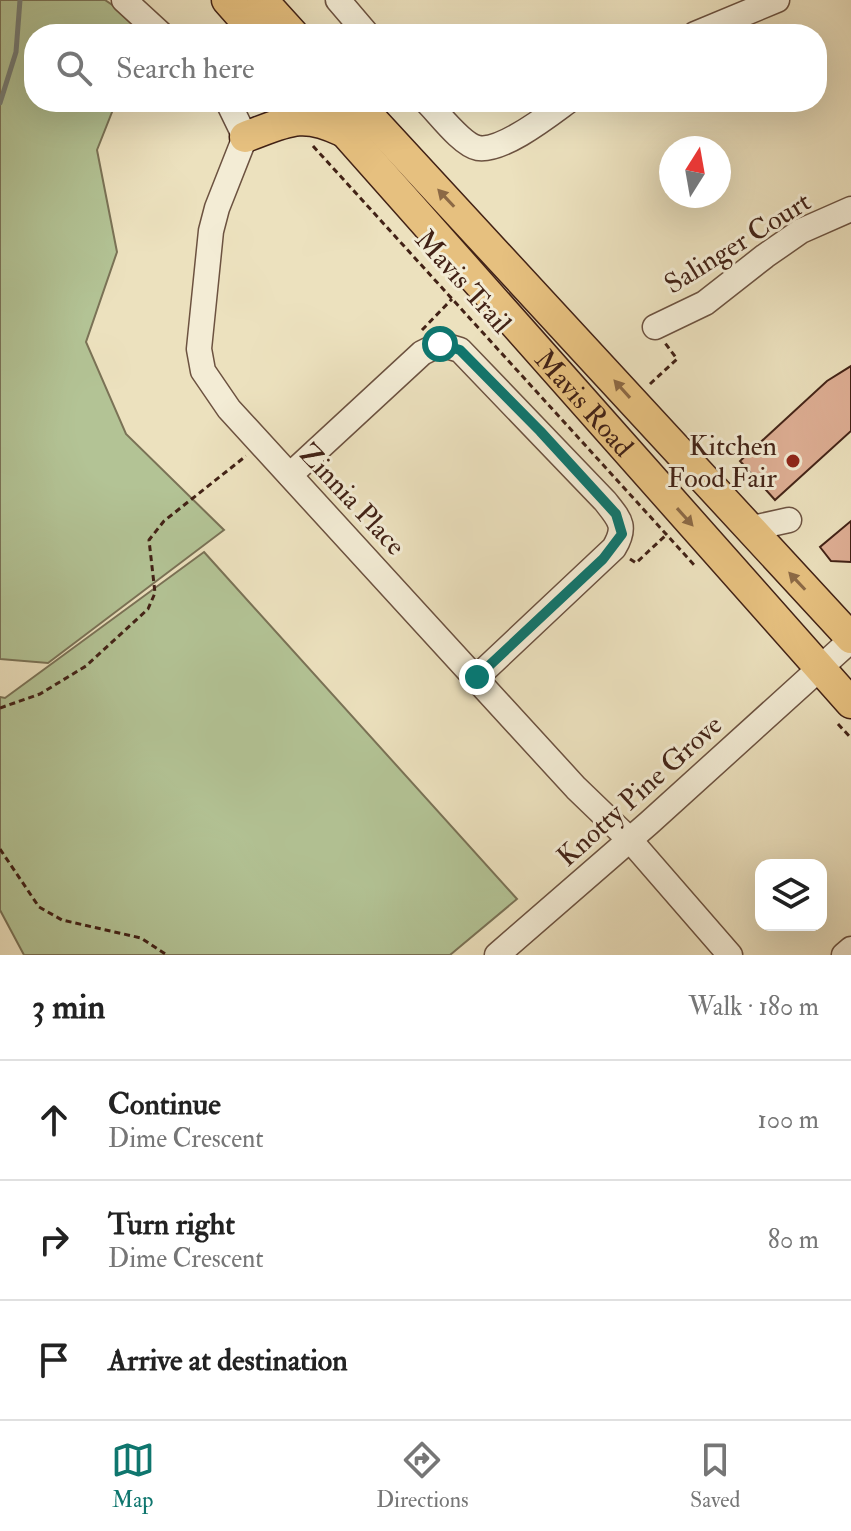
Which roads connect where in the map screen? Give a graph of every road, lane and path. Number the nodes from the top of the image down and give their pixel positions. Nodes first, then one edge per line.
1 (124, 0) edge
2 (227, 0) edge
3 (262, 0) edge
4 (338, 0) edge
5 (777, 0) edge
6 (150, 24) edge
7 (248, 24) edge
8 (284, 24) edge
9 (358, 24) edge
10 (719, 24) edge
11 (233, 112) edge
12 (327, 112) edge
13 (365, 112) edge
14 (436, 112) edge
15 (553, 112) edge
16 (291, 121) junction
17 (345, 132) junction
18 (245, 137) junction
19 (851, 209) edge
20 (453, 298) junction
21 (655, 327) joint
22 (432, 347) junction
23 (632, 400) junction
24 (262, 444) junction
25 (290, 475) junction
26 (789, 520) dead end
27 (748, 529) junction
28 (666, 535) junction
29 (614, 548) junction
30 (697, 568) dead end
31 (851, 639) edge
32 (819, 668) junction
33 (477, 677) junction
34 (851, 703) edge
35 (0, 708) edge
36 (630, 840) junction
37 (0, 849) edge
38 (851, 949) edge
39 (167, 955) edge
40 (497, 955) edge
41 (730, 955) edge
42 (844, 955) edge

1 - 6 street
2 - 7 main road
3 - 8 main road
4 - 9 street
5 - 10 street
11 - 18 street
12 - 17 main road, Mavis Road
23 -> 13 main road, Mavis Road
14 - 15 street
16 - 17 main road
16 - 18 main road
16 - 20 path, Mavis Trail
17 -> 32 main road, Mavis Road
18 - 24 street, Zinnia Place
19 - 21 street, Salinger Court
20 - 22 path
20 - 28 path, Mavis Trail
21 - 23 path
22 - 25 street
22 - 29 street
23 - 27 main road, Mavis Road
24 - 25 street, Zinnia Place
24 - 35 path
25 - 33 street, Zinnia Place
26 - 27 street
31 -> 27 main road, Mavis Road
28 - 29 path
28 - 30 path, Mavis Trail
29 - 33 street
31 - 32 street, Knotty Pine Grove
32 - 34 main road, Mavis Road
32 - 36 street, Knotty Pine Grove
33 - 36 street, Zinnia Place
36 - 40 street, Knotty Pine Grove
36 - 41 street, Zinnia Place
37 - 39 path
38 - 42 street

